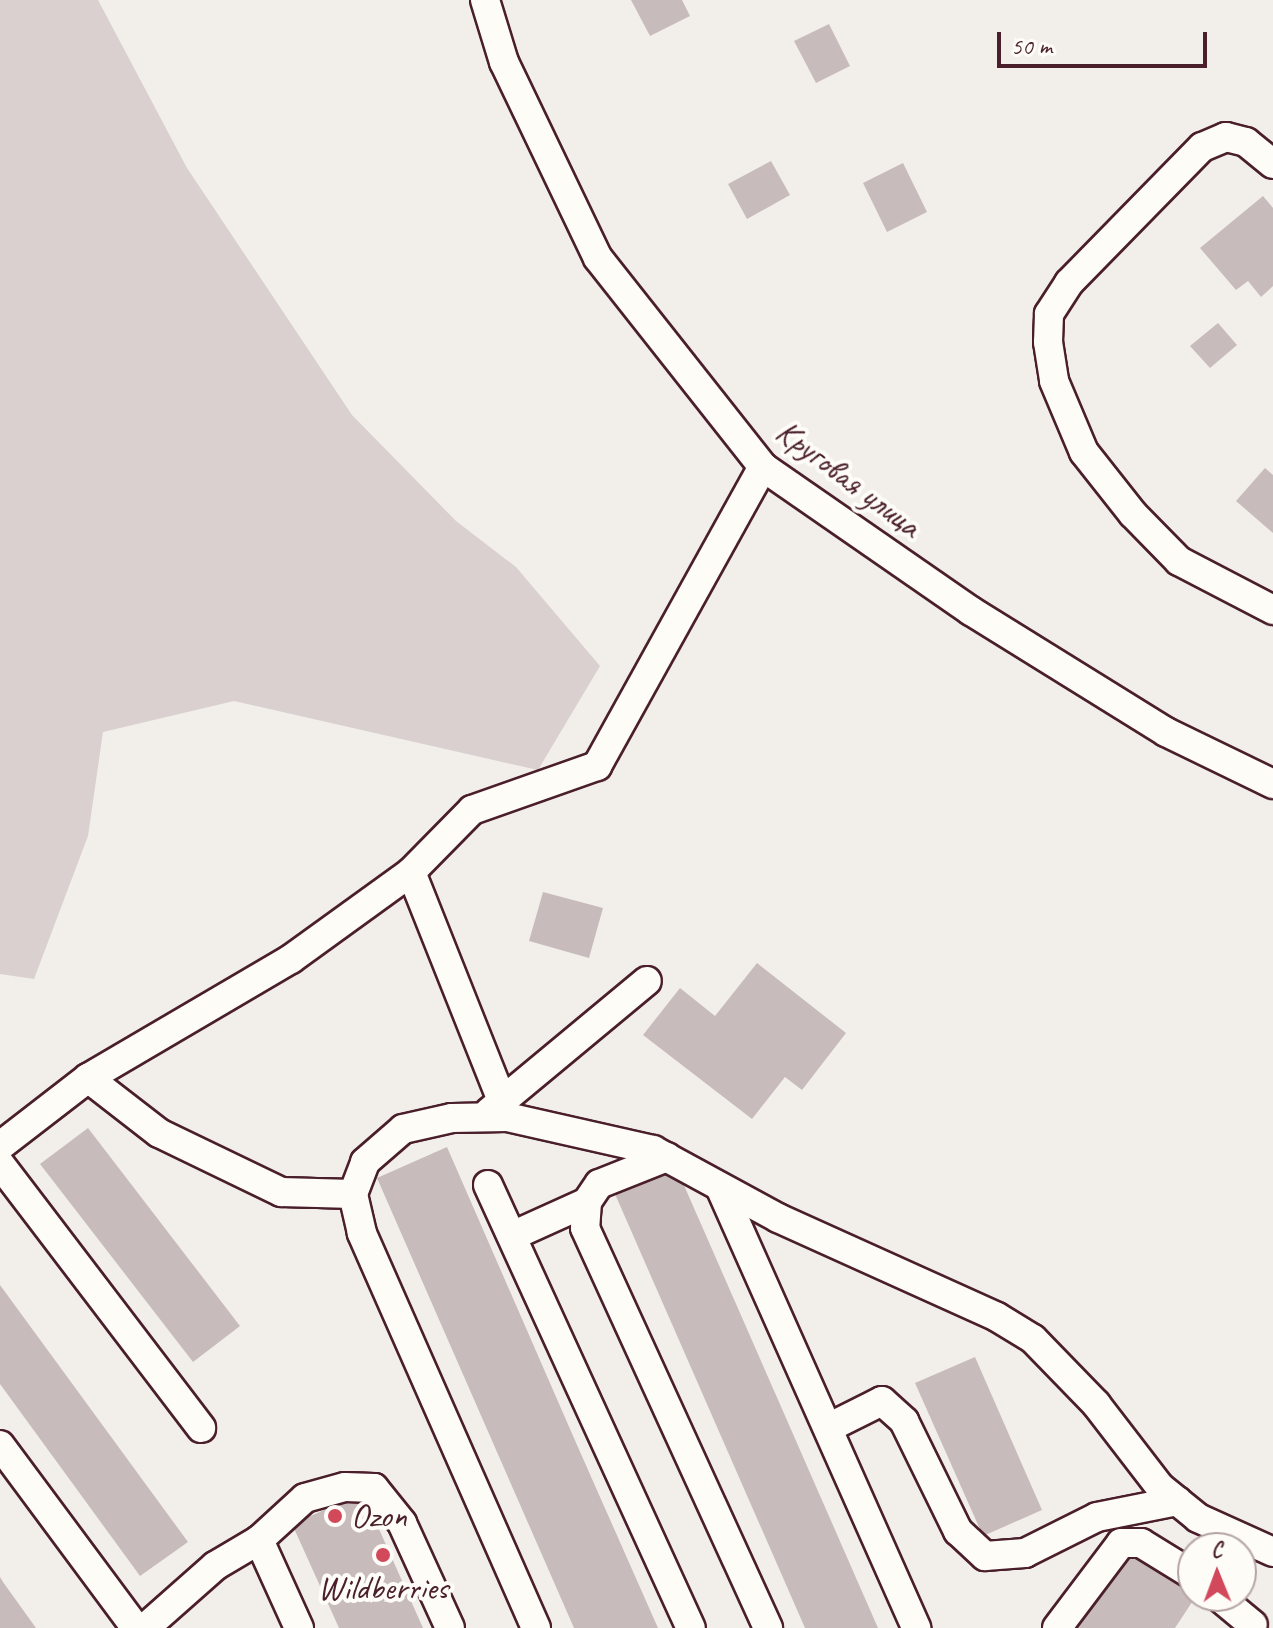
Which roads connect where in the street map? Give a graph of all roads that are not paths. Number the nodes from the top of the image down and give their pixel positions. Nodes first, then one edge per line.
1 (485, 0) edge
2 (1273, 164) edge
3 (763, 467) junction
4 (1273, 610) edge
5 (1273, 784) edge
6 (411, 872) junction
7 (647, 981) dead end
8 (88, 1078) junction
9 (492, 1109) junction
10 (0, 1146) edge
11 (667, 1157) junction
12 (0, 1164) edge
13 (488, 1185) dead end
14 (720, 1187) junction
15 (353, 1194) junction
16 (587, 1202) junction
17 (512, 1236) junction
18 (201, 1428) dead end
19 (828, 1428) junction
20 (0, 1445) edge
21 (1177, 1501) junction
22 (259, 1540) junction
23 (1273, 1552) edge
24 (1177, 1565) edge
25 (136, 1628) edge
26 (145, 1628) edge
27 (299, 1628) edge
28 (450, 1628) edge
29 (536, 1628) edge
30 (691, 1628) edge
31 (768, 1628) edge
32 (916, 1628) edge
33 (1057, 1628) edge

1 - 3 street, Круговая улица
2 - 4 street
3 - 5 street, Круговая улица
3 - 6 street
6 - 8 street
6 - 9 street
7 - 9 street
8 - 10 street
8 - 15 street
9 - 11 street
9 - 15 street
11 - 14 street
11 - 16 street
12 - 18 street
13 - 17 street
14 - 19 street
14 - 21 street
15 - 29 street
16 - 17 street
16 - 31 street
17 - 30 street
19 - 21 street
19 - 32 street
20 - 25 street
21 - 23 street
22 - 26 street
22 - 27 street
22 - 28 street
24 - 33 street

